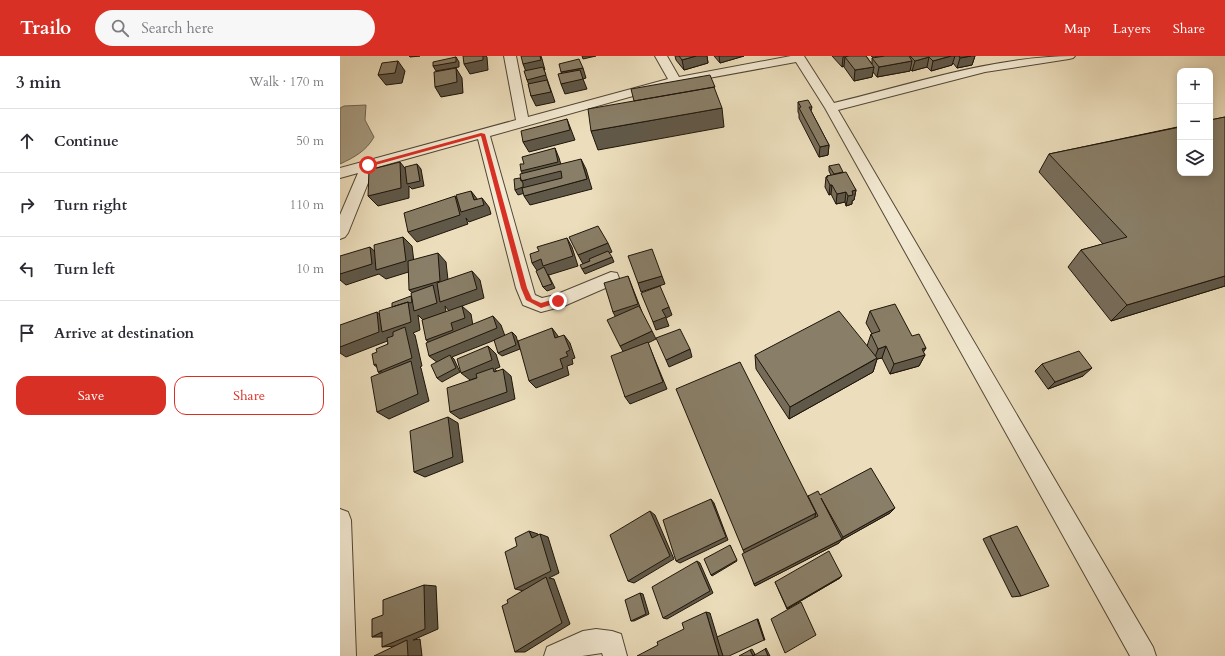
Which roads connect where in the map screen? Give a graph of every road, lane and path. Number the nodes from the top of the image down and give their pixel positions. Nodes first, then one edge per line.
1 (510, 56) edge
2 (661, 56) edge
3 (1069, 56) edge
4 (798, 57) edge
5 (675, 81) junction
6 (831, 108) junction
7 (523, 123) junction
8 (483, 134) junction
9 (368, 165) junction
10 (340, 173) edge
11 (340, 233) edge
12 (611, 278) dead end
13 (340, 520) edge
14 (344, 656) edge
15 (556, 656) edge
16 (615, 656) edge
17 (1144, 656) edge

1 - 7 street
2 - 5 street
3 - 6 street
4 - 5 street
4 - 6 street
5 - 7 street
6 - 17 street
7 - 8 street
8 - 9 street
8 - 12 street
9 - 10 street
9 - 11 street
13 - 14 street
15 - 16 street

